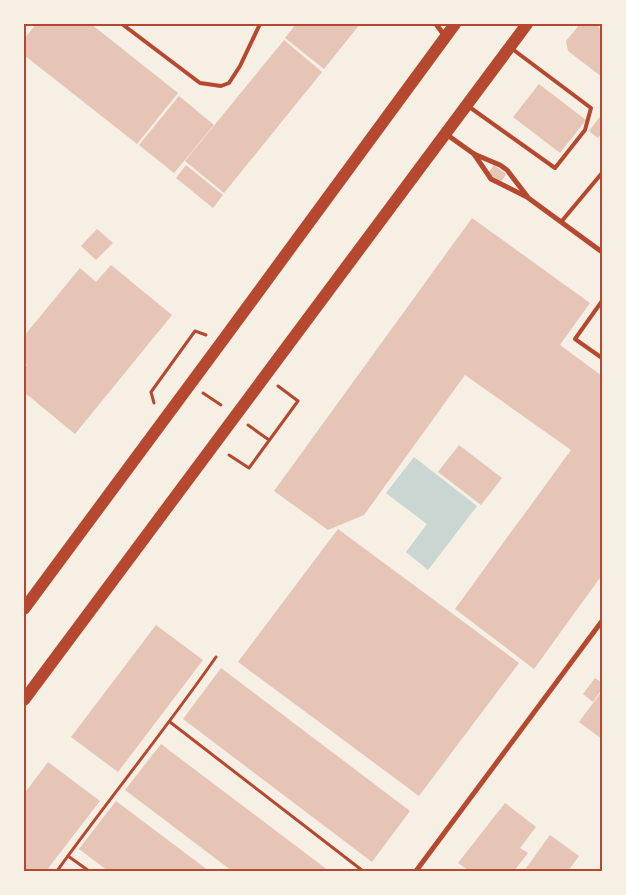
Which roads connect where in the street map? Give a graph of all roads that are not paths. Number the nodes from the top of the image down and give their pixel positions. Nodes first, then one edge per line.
1 (122, 24) edge
2 (260, 24) edge
3 (436, 24) edge
4 (455, 24) edge
5 (527, 24) edge
6 (445, 37) junction
7 (510, 47) junction
8 (466, 105) junction
9 (446, 134) junction
10 (474, 154) junction
11 (602, 173) edge
12 (528, 197) junction
13 (561, 222) junction
14 (602, 252) edge
15 (602, 302) edge
16 (602, 358) edge
17 (24, 609) edge
18 (602, 621) edge
19 (24, 700) edge
20 (416, 871) edge

1 - 2 lane
3 - 6 street
4 - 6 main road
5 - 7 main road
6 - 17 main road
7 - 8 main road
7 - 8 lane
8 - 9 main road
9 - 10 street
9 - 19 main road
10 - 12 street
10 - 12 street
11 - 13 lane
12 - 13 street
13 - 14 street
15 - 16 lane
18 - 20 street

